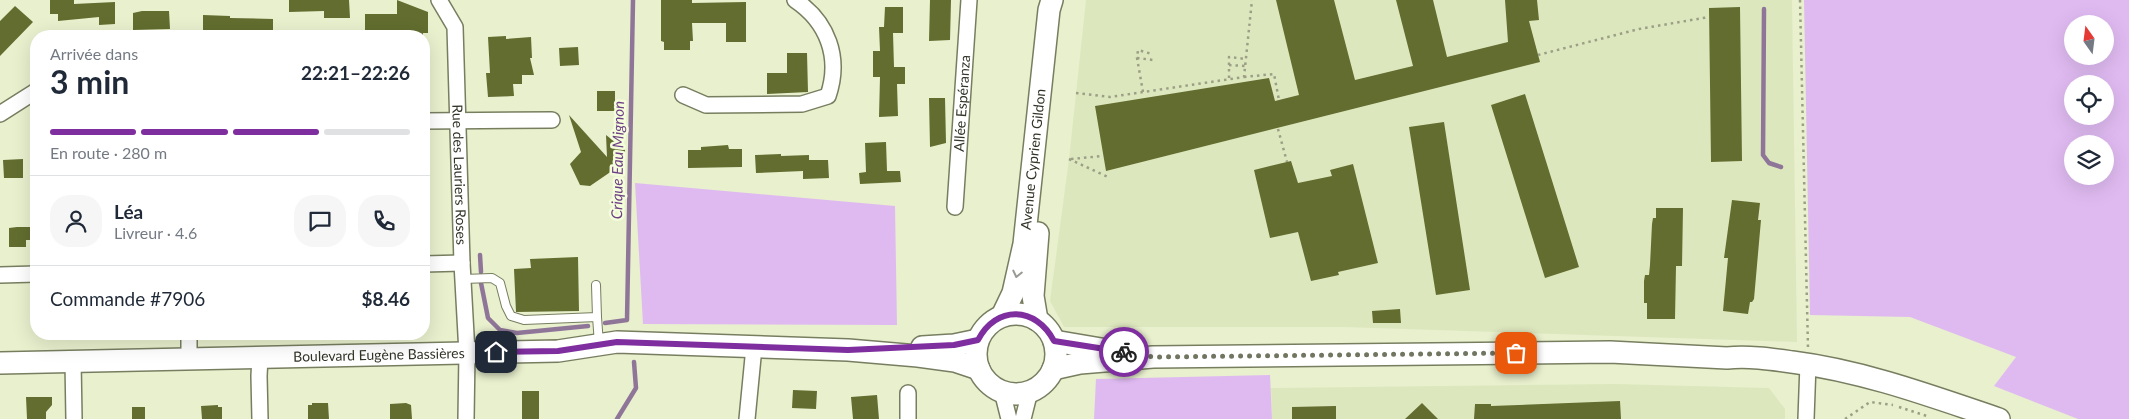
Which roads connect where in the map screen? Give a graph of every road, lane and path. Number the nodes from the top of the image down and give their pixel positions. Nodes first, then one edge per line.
1 (441, 0) edge
2 (795, 0) edge
3 (969, 0) edge
4 (1052, 0) edge
5 (1060, 0) edge
6 (1252, 0) edge
7 (1800, 0) edge
8 (1709, 17) dead end
9 (1152, 54) dead end
10 (1538, 54) dead end
11 (1137, 58) junction
12 (1246, 59) junction
13 (1153, 60) dead end
14 (1229, 65) junction
15 (1245, 66) junction
16 (1244, 77) junction
17 (1229, 78) junction
18 (1143, 92) junction
19 (1076, 93) dead end
20 (30, 95) edge
21 (683, 95) dead end
22 (1280, 100) dead end
23 (0, 114) edge
24 (552, 120) dead end
25 (457, 121) junction
26 (430, 122) edge
27 (1278, 128) dead end
28 (1102, 156) dead end
29 (1287, 162) dead end
30 (1110, 178) dead end
31 (956, 207) dead end
32 (462, 263) junction
33 (430, 264) edge
34 (30, 274) edge
35 (0, 275) edge
36 (463, 280) junction
37 (596, 285) dead end
38 (1002, 316) junction
39 (597, 317) junction
40 (1037, 320) junction
41 (189, 340) edge
42 (978, 340) junction
43 (1054, 341) junction
44 (599, 345) junction
45 (754, 347) junction
46 (848, 350) junction
47 (467, 352) junction
48 (260, 357) junction
49 (1154, 357) junction
50 (189, 359) junction
51 (73, 361) junction
52 (0, 363) edge
53 (1808, 368) junction
54 (979, 369) junction
55 (1052, 369) junction
56 (1002, 391) junction
57 (1030, 391) junction
58 (908, 393) dead end
59 (1926, 416) dead end
60 (74, 419) edge
61 (260, 419) edge
62 (466, 419) edge
63 (747, 419) edge
64 (908, 419) edge
65 (1009, 419) edge
66 (1023, 419) edge
67 (1806, 419) edge
68 (1845, 419) edge
69 (1999, 419) edge

1 - 25 street, Rue des Lauriers Roses
2 - 21 street
3 - 31 street, Allée Espéranza
4 -> 38 street, Avenue Cyprien Gildon
5 - 40 street, Avenue Cyprien Gildon
6 - 12 path
7 - 53 path
8 - 10 path
9 - 11 path
11 - 13 path
11 - 18 path
12 - 14 path
12 - 15 path
14 - 15 path
14 - 17 path
15 - 16 path
16 - 17 path
16 - 22 path
17 - 18 path
18 - 19 path
20 - 23 street
24 - 25 street
25 - 26 street
25 - 32 street, Rue des Lauriers Roses
27 - 29 path
28 - 30 path
32 - 33 street
32 - 36 street, Rue des Lauriers Roses
34 - 35 street
36 - 39 lane
36 - 47 street, Rue des Lauriers Roses
37 - 39 lane
38 - 40 street
38 - 42 street
39 - 44 lane
40 - 43 street
41 - 50 street
42 - 46 street, Boulevard Eugène Bassières
42 - 54 street
43 - 49 street
43 - 55 street
44 - 45 street, Boulevard Eugène Bassières
44 - 47 street, Boulevard Eugène Bassières
45 - 46 street, Boulevard Eugène Bassières
45 - 63 street
46 - 54 street, Boulevard Eugène Bassières
47 - 48 street, Boulevard Eugène Bassières
47 - 62 street, Rue des Lauriers Roses
48 - 50 street, Boulevard Eugène Bassières
48 - 61 street
49 - 53 street
49 - 55 street
50 - 51 street, Boulevard Eugène Bassières
51 - 52 street, Boulevard Eugène Bassières
51 - 60 street
53 - 67 street
53 - 69 street
54 - 56 street
55 - 57 street
56 - 57 street
56 - 65 street
57 - 66 street
58 - 64 street
59 - 68 path

